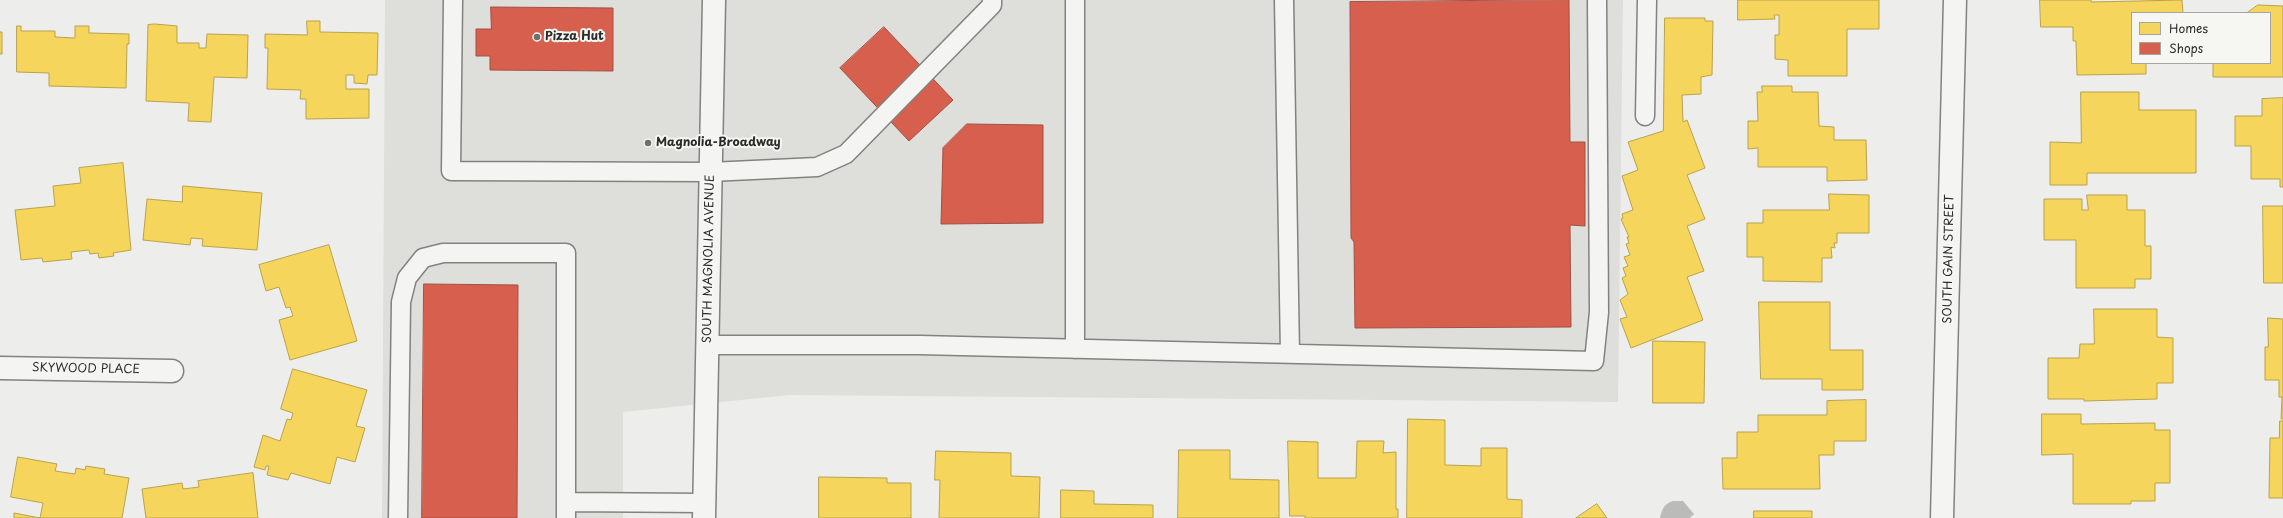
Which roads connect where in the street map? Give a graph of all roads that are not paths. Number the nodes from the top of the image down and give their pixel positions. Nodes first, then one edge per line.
1 (453, 0) edge
2 (714, 0) edge
3 (992, 0) edge
4 (1075, 0) edge
5 (1284, 0) edge
6 (1597, 0) edge
7 (1647, 0) edge
8 (1955, 0) edge
9 (1645, 116) dead end
10 (710, 172) junction
11 (707, 345) junction
12 (1075, 349) junction
13 (1290, 354) junction
14 (0, 368) edge
15 (172, 371) dead end
16 (566, 510) edge
17 (704, 511) edge
18 (398, 518) edge
19 (1942, 518) edge

1 - 10 lane
2 - 10 street, SOUTH MAGNOLIA AVENUE
3 - 10 lane
4 - 12 lane
5 - 13 lane
6 - 13 lane
7 - 9 lane
8 - 19 street, SOUTH GAIN STREET
10 - 11 street, SOUTH MAGNOLIA AVENUE
11 - 12 lane
11 - 17 street, SOUTH MAGNOLIA AVENUE
12 - 13 lane
14 - 15 street, SKYWOOD PLACE
16 - 17 lane
16 - 18 lane

